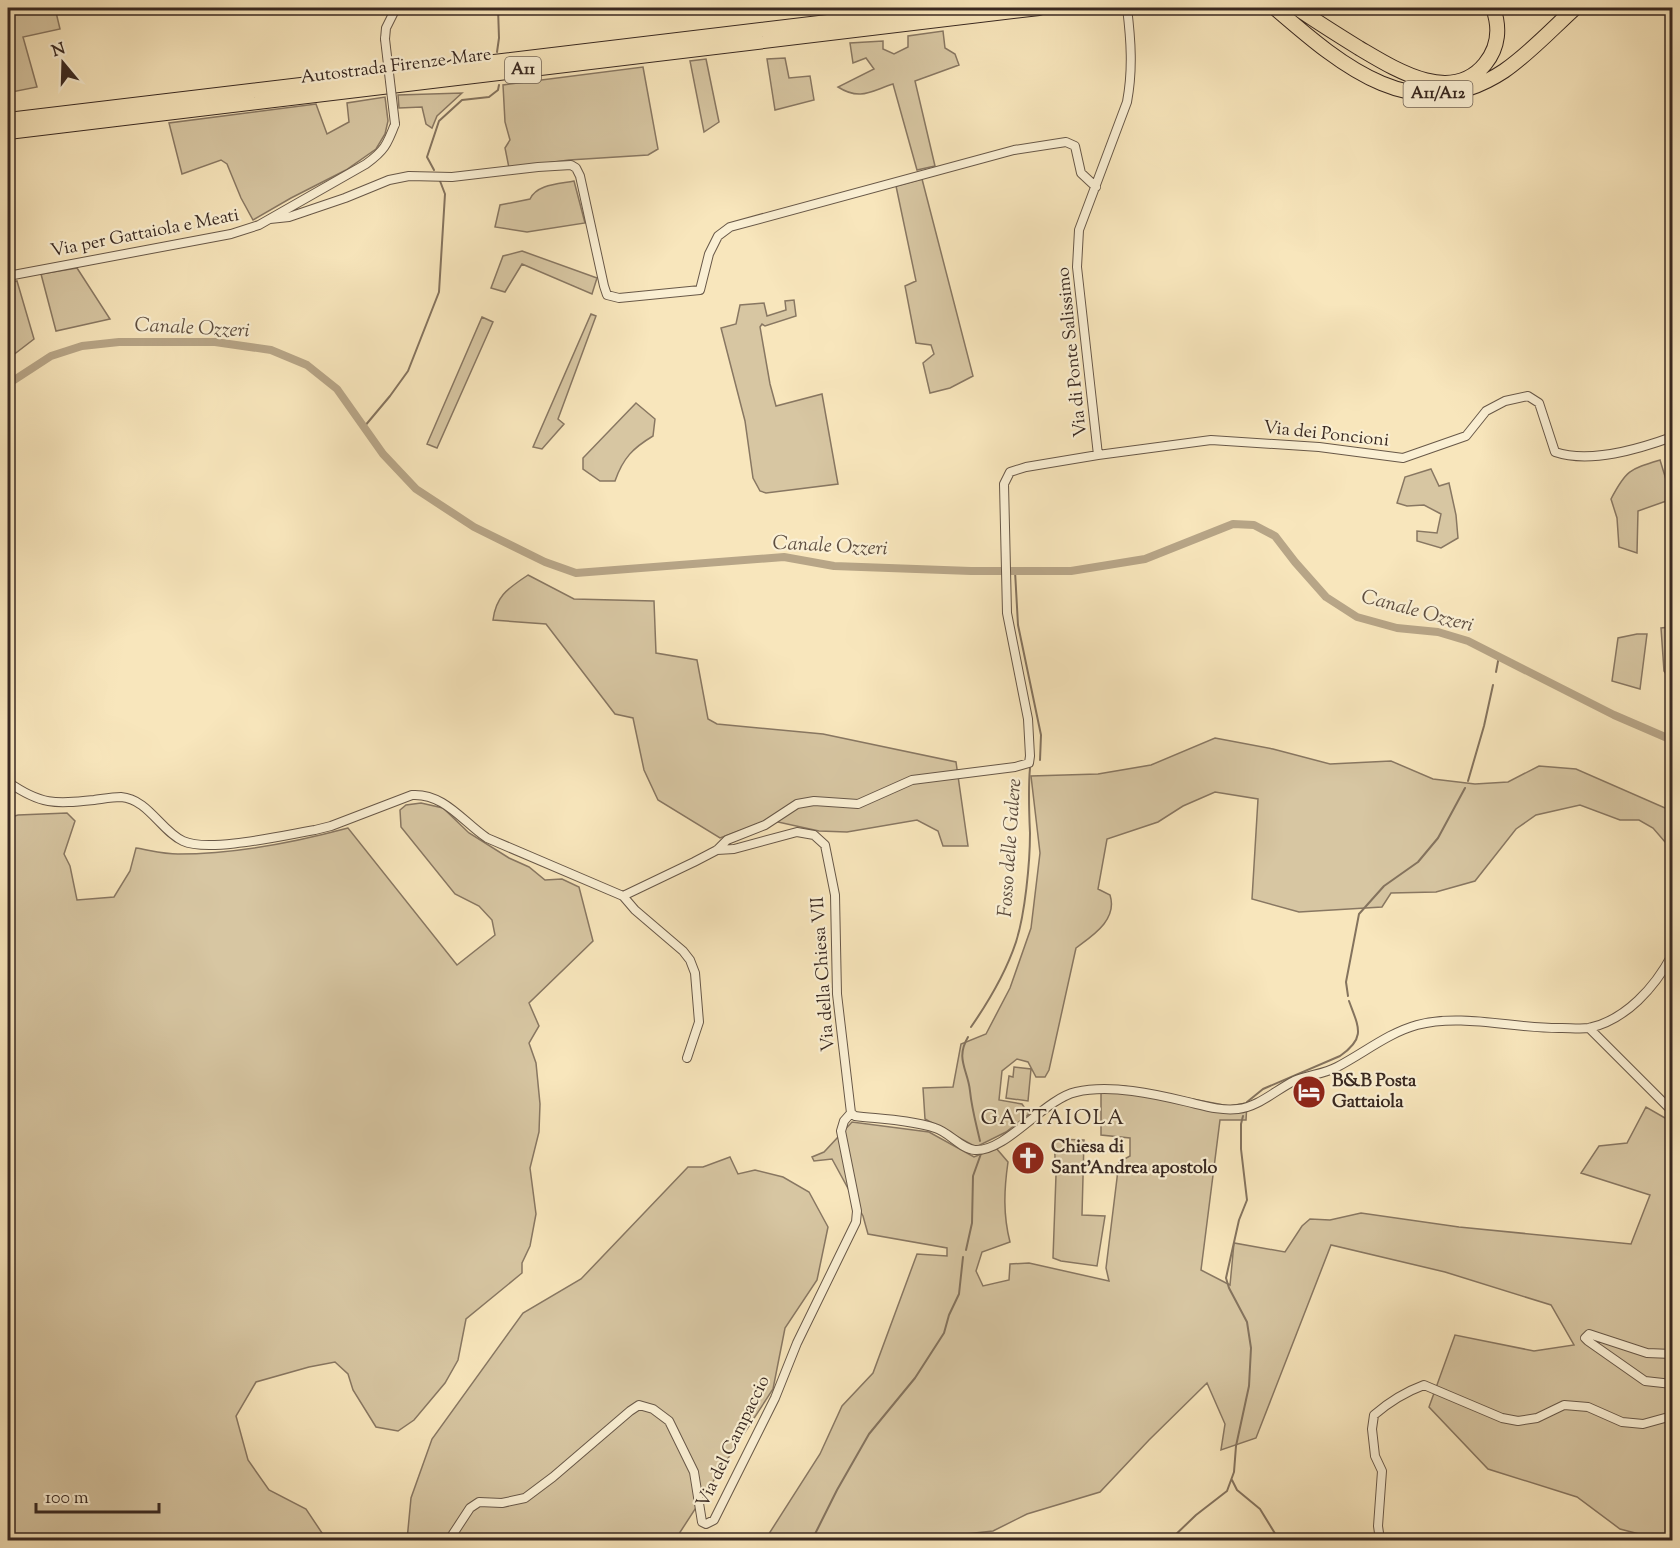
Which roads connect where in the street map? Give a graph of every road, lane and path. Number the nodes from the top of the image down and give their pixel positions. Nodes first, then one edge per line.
1 (396, 8) edge
2 (927, 8) edge
3 (945, 8) edge
4 (1039, 8) edge
5 (1127, 8) edge
6 (1275, 8) edge
7 (1297, 8) edge
8 (1493, 8) edge
9 (1575, 8) edge
10 (901, 13) junction
11 (8, 120) edge
12 (8, 132) edge
13 (1096, 187) junction
14 (270, 219) junction
15 (8, 276) edge
16 (1672, 437) edge
17 (1098, 454) junction
18 (8, 782) edge
19 (717, 849) junction
20 (623, 896) junction
21 (1672, 956) edge
22 (1589, 1028) junction
23 (687, 1058) dead end
24 (1672, 1111) edge
25 (851, 1113) junction
26 (1672, 1354) edge
27 (1672, 1384) edge
28 (1672, 1416) edge
29 (451, 1537) dead end
30 (1380, 1540) edge

1 - 14 street, Via per Gattaiola e Meati, bridge
2 - 10 highway
3 - 10 highway, Autostrada Firenze-Mare / A11
4 - 12 highway, Autostrada Firenze-Mare / A11
5 - 13 street, Via di Ponte Salissimo
6 - 9 highway, A11/A12
7 - 8 highway
10 - 11 highway, Autostrada Firenze-Mare / A11
13 - 14 street
13 - 17 street, Via di Ponte Salissimo
14 - 15 street, Via per Gattaiola e Meati
16 - 17 street, Via dei Poncioni
17 - 19 street, Via di Ponte Salissimo
18 - 20 street
19 - 20 street
19 - 25 street, Via della Chiesa VII
20 - 23 street
21 - 22 street
22 - 24 street
22 - 25 street
25 - 29 street, Via del Campaccio
26 - 27 street
28 - 30 street

